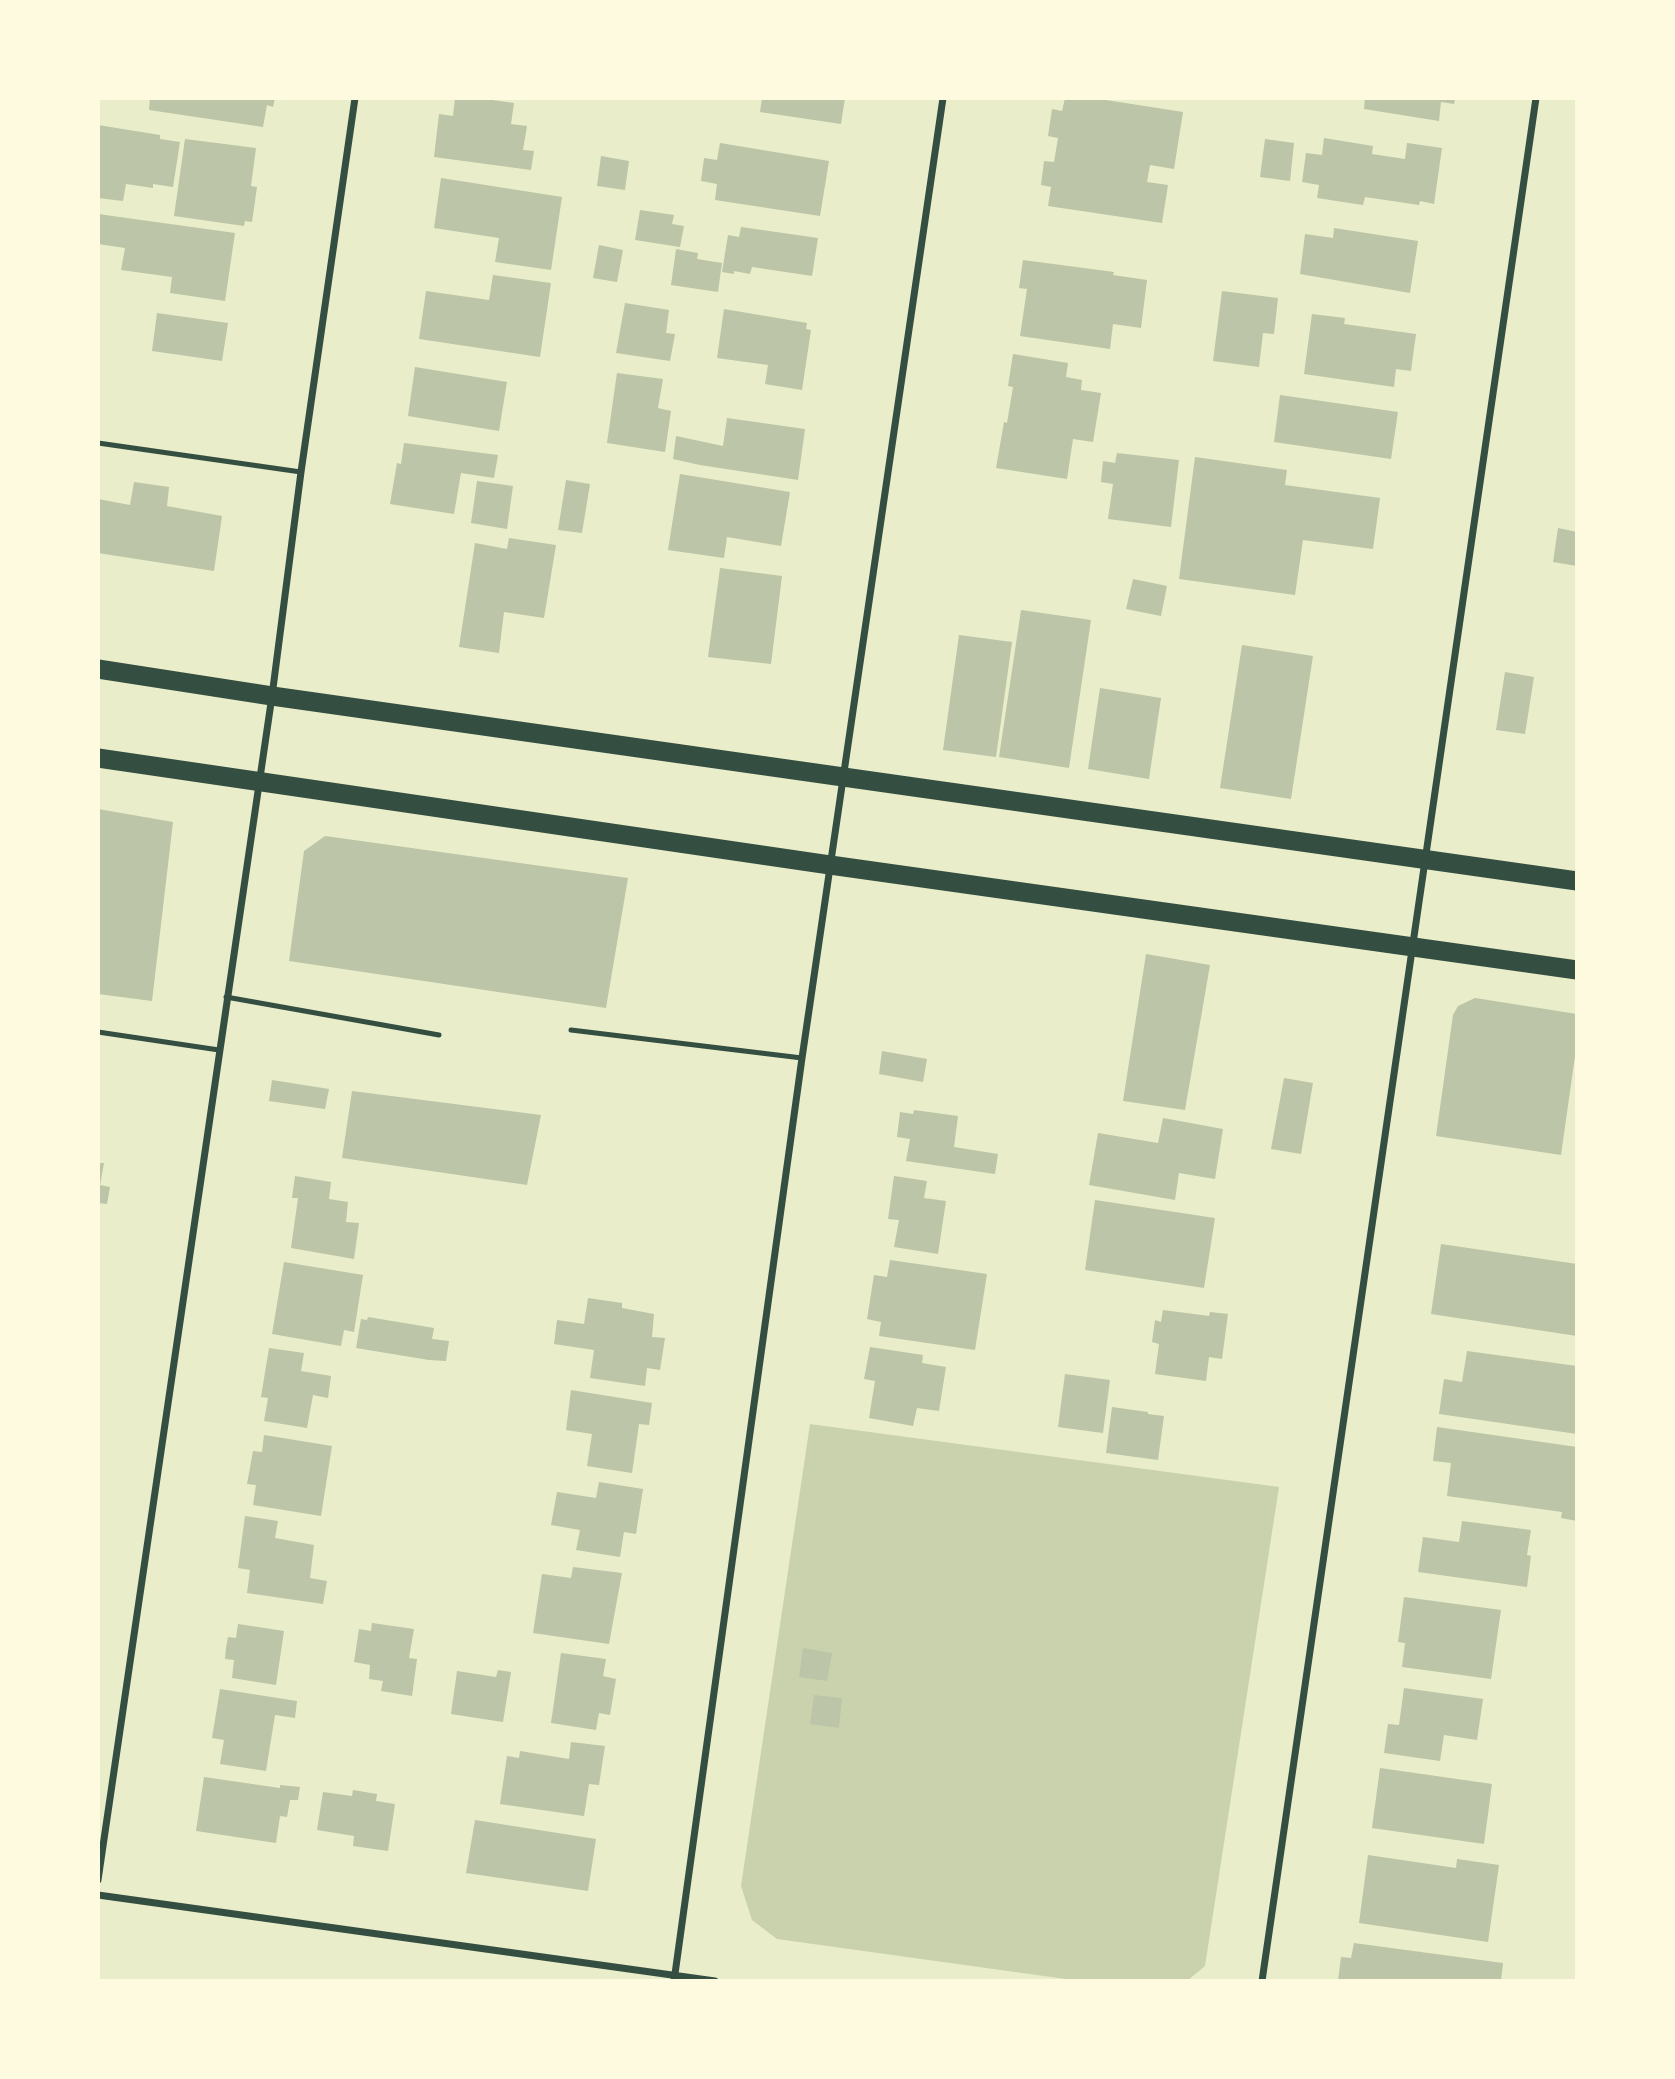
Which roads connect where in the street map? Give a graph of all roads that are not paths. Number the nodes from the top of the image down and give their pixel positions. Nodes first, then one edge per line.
1 (355, 98) edge
2 (943, 98) edge
3 (1536, 98) edge
4 (98, 443) edge
5 (301, 472) junction
6 (98, 669) edge
7 (272, 696) junction
8 (98, 758) edge
9 (844, 776) junction
10 (259, 782) junction
11 (1425, 859) junction
12 (831, 865) junction
13 (1577, 881) edge
14 (1412, 946) junction
15 (1577, 970) edge
16 (226, 997) junction
17 (571, 1030) dead end
18 (98, 1032) edge
19 (439, 1035) dead end
20 (219, 1050) junction
21 (802, 1058) junction
22 (98, 1880) edge
23 (98, 1895) edge
24 (674, 1978) edge
25 (715, 1981) edge
26 (1262, 1981) edge

1 - 5 street
2 - 9 street
3 - 11 street
4 - 5 lane
5 - 7 street
6 - 7 highway
7 - 9 highway
7 - 10 street
8 - 10 highway
9 - 11 highway
9 - 12 street
10 - 12 highway
10 - 16 street
11 - 13 highway
11 - 14 street
12 - 14 highway
12 - 21 street
14 - 15 highway
14 - 26 street
16 - 19 lane
16 - 20 street
17 - 21 lane
18 - 20 lane
20 - 22 street
21 - 24 street
23 - 24 street
24 - 25 street

